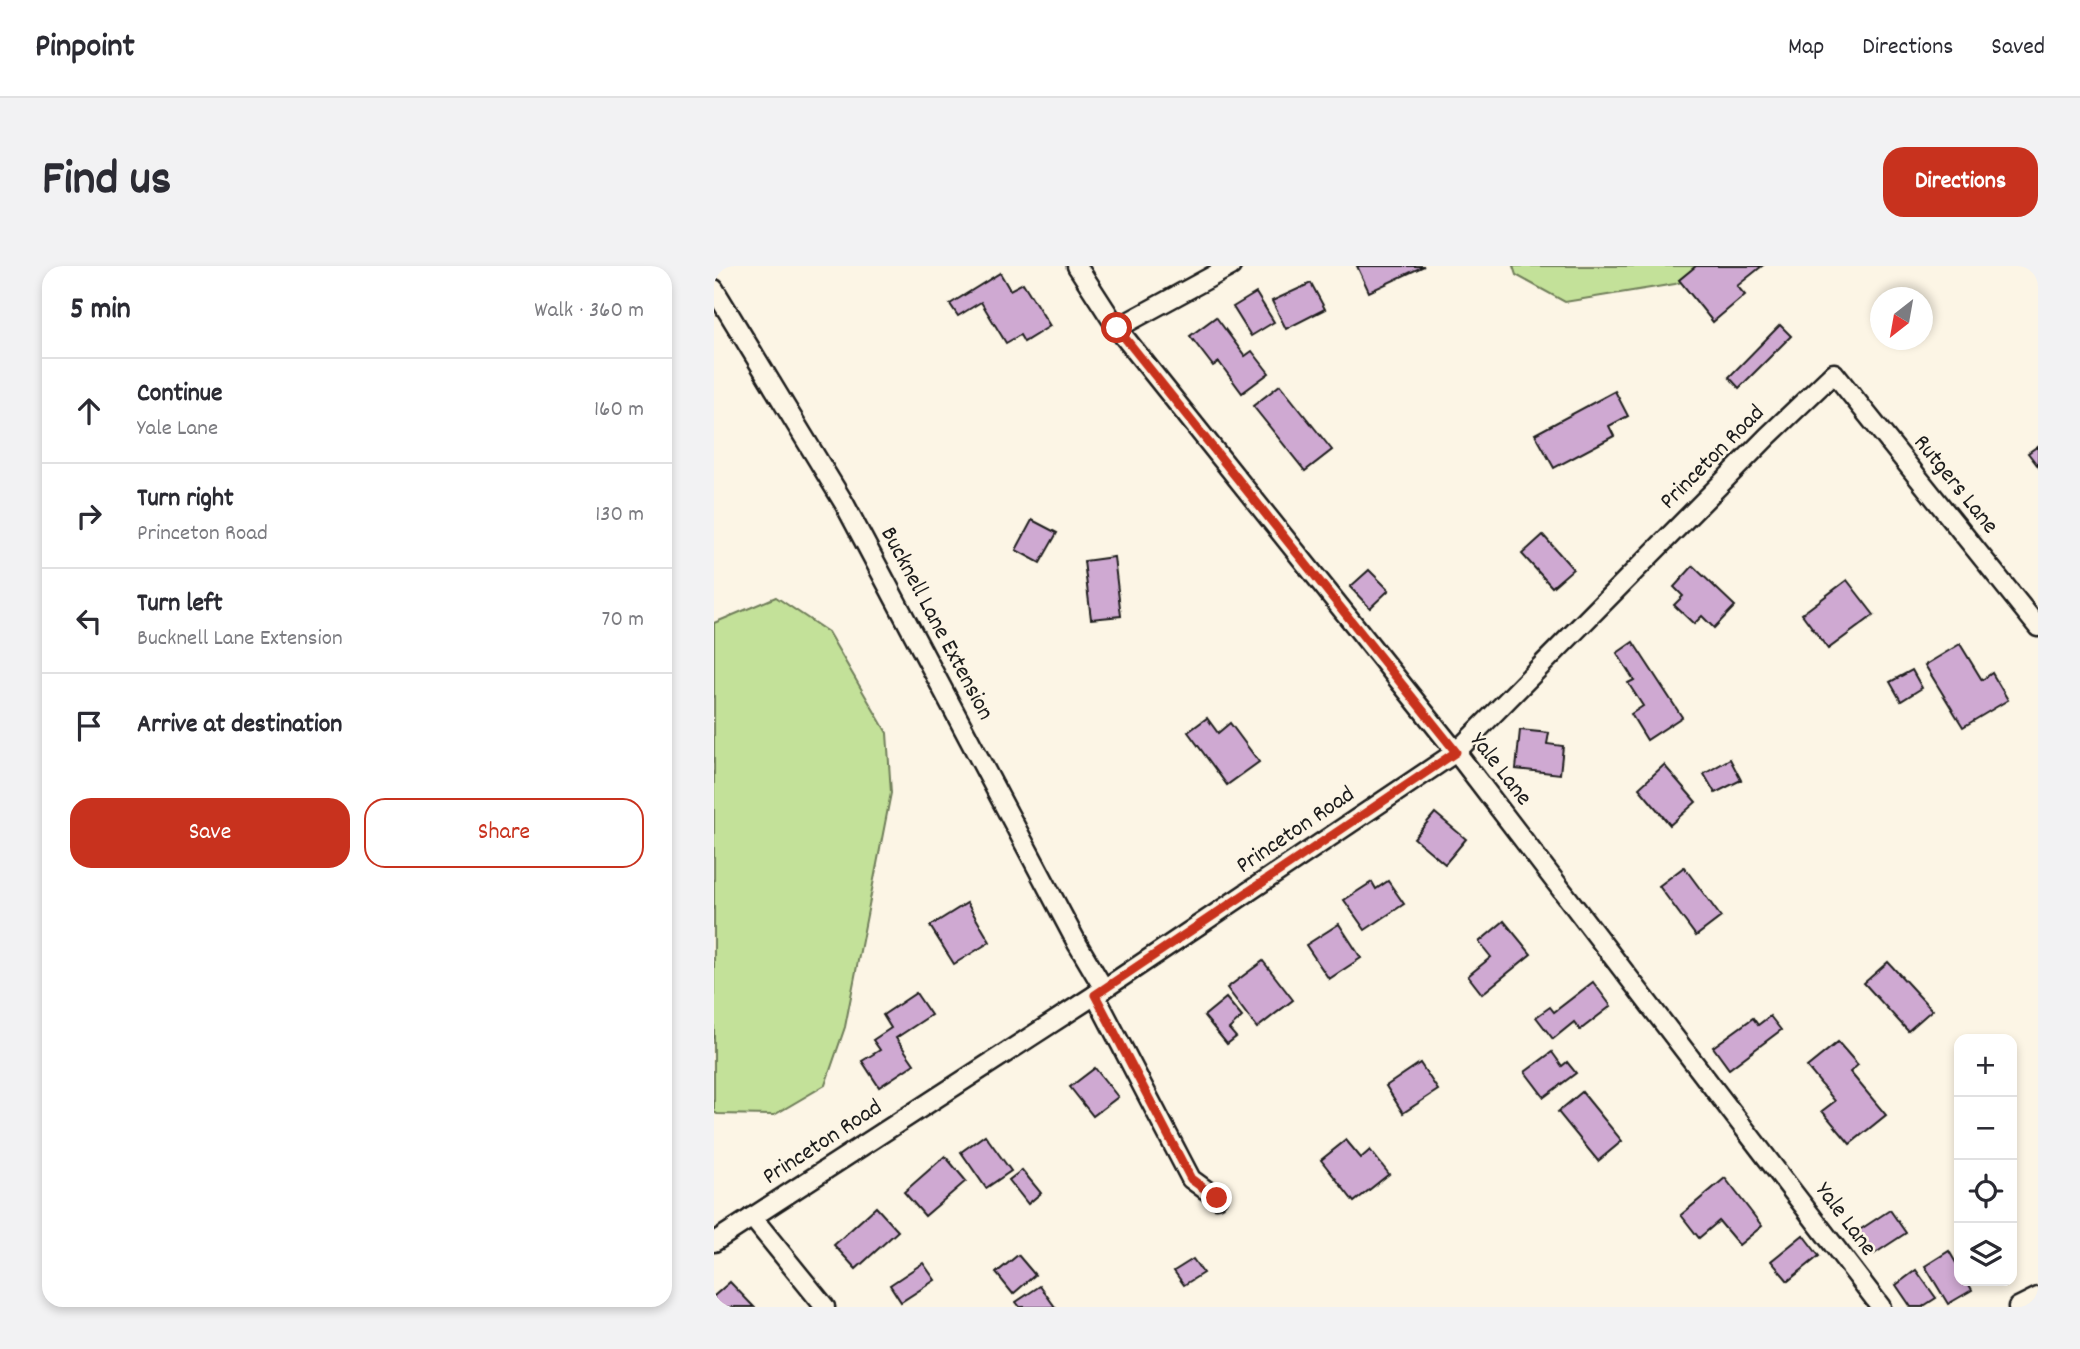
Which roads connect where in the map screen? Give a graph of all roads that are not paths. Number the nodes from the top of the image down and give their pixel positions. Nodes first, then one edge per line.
1 (1077, 266) edge
2 (1231, 266) edge
3 (714, 289) edge
4 (1117, 328) junction
5 (1833, 373) joint
6 (2038, 626) edge
7 (1456, 752) junction
8 (1099, 992) junction
9 (1217, 1198) dead end
10 (752, 1217) junction
11 (714, 1242) edge
12 (2038, 1297) edge
13 (825, 1307) edge
14 (1881, 1307) edge
15 (2018, 1307) edge

1 - 4 street, Yale Lane
2 - 4 street
3 - 8 street, Bucknell Lane Extension
4 - 7 street, Yale Lane
5 - 6 street, Rutgers Lane
5 - 7 street, Princeton Road
7 - 8 street, Princeton Road
7 - 14 street, Yale Lane
8 - 9 street, Bucknell Lane Extension
8 - 10 street, Princeton Road
10 - 11 street, Princeton Road
10 - 13 street
12 - 15 street

